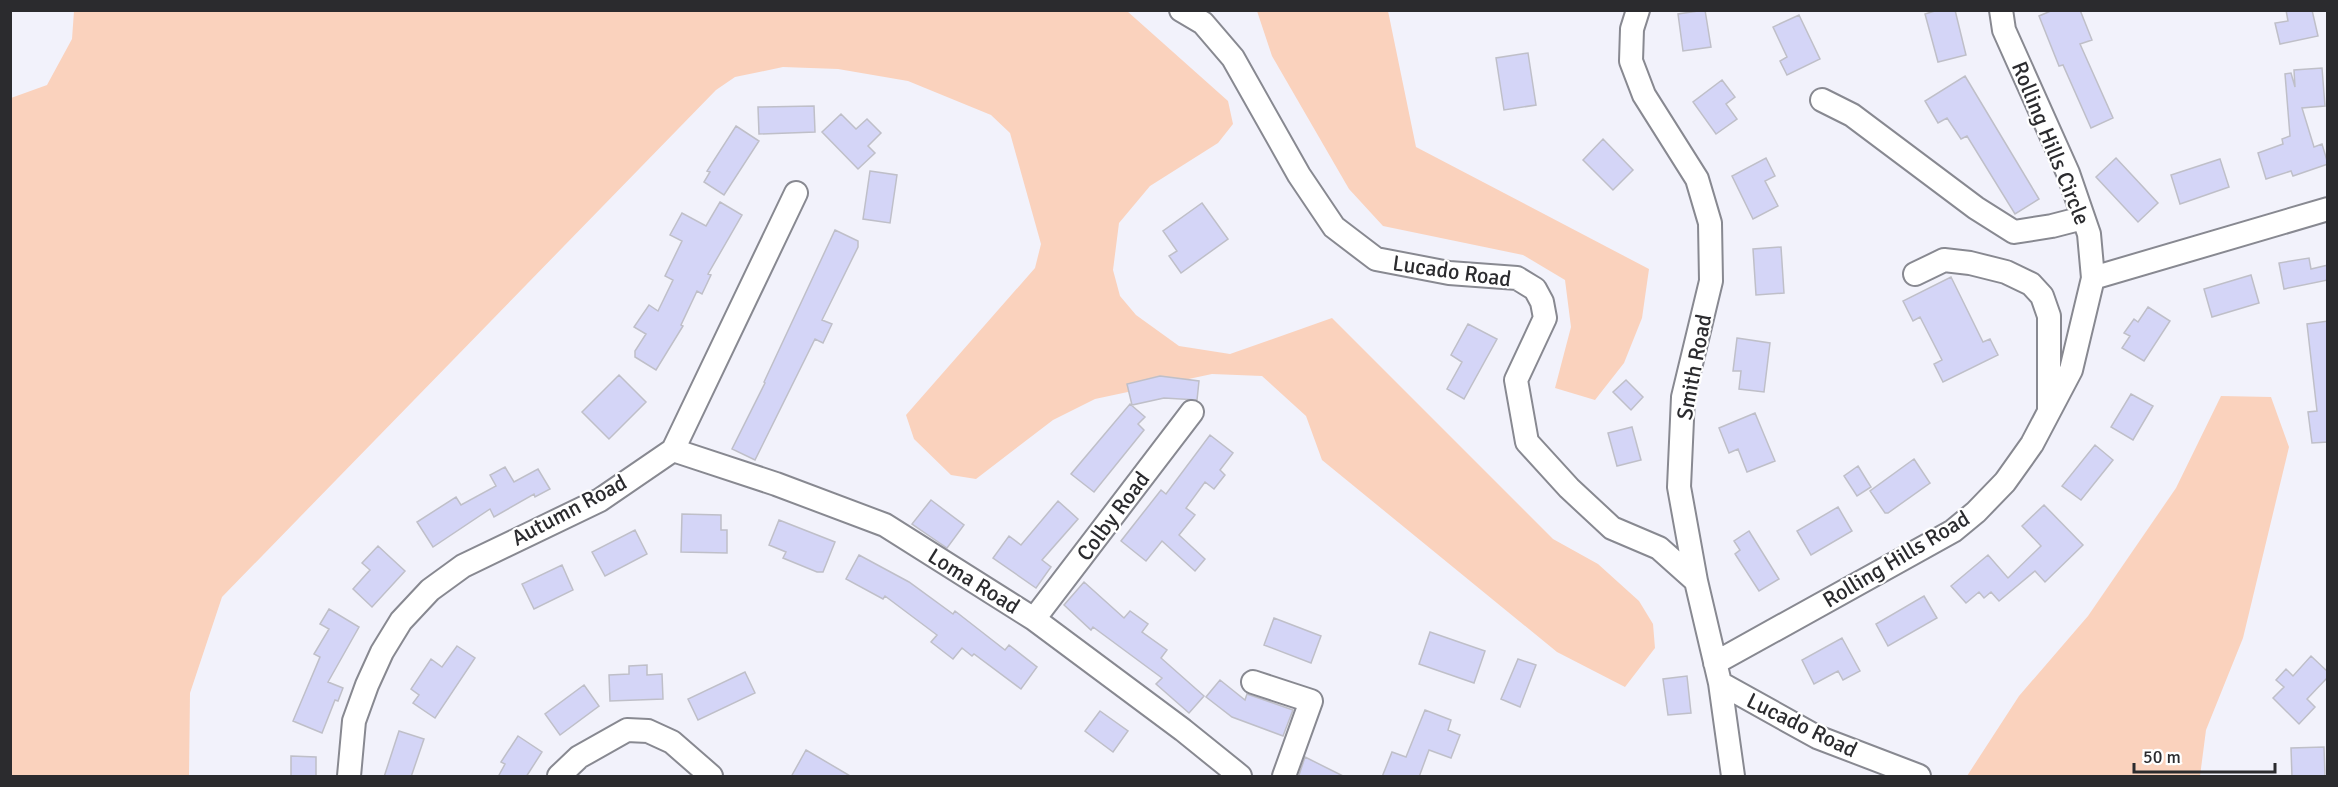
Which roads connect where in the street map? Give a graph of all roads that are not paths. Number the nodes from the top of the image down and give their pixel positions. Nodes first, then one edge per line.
1 (1181, 10) edge
2 (1638, 10) edge
3 (2001, 10) edge
4 (1198, 17) edge
5 (1822, 100) dead end
6 (796, 193) dead end
7 (2328, 210) edge
8 (2083, 218) junction
9 (1916, 274) dead end
10 (2093, 278) junction
11 (2049, 411) junction
12 (1192, 412) dead end
13 (673, 450) junction
14 (1696, 581) junction
15 (1034, 619) junction
16 (1718, 673) junction
17 (1253, 682) dead end
18 (349, 777) edge
19 (559, 777) edge
20 (711, 777) edge
21 (1240, 777) edge
22 (1284, 777) edge
23 (1733, 777) edge
24 (1919, 777) edge

1 - 4 street, Lucado Road
2 - 14 street, Smith Road
3 - 8 street, Rolling Hills Circle
4 - 14 street, Lucado Road
5 - 8 street
6 - 13 street
7 - 10 street
8 - 10 street, Rolling Hills Circle
9 - 11 street
10 - 11 street, Rolling Hills Road
11 - 16 street, Rolling Hills Road
12 - 15 street, Colby Road
13 - 15 street, Loma Road
13 - 18 street, Autumn Road
14 - 16 street, Smith Road
15 - 21 street, Loma Road
16 - 23 street, Smith Road
16 - 24 street, Lucado Road
17 - 22 street
19 - 20 street

